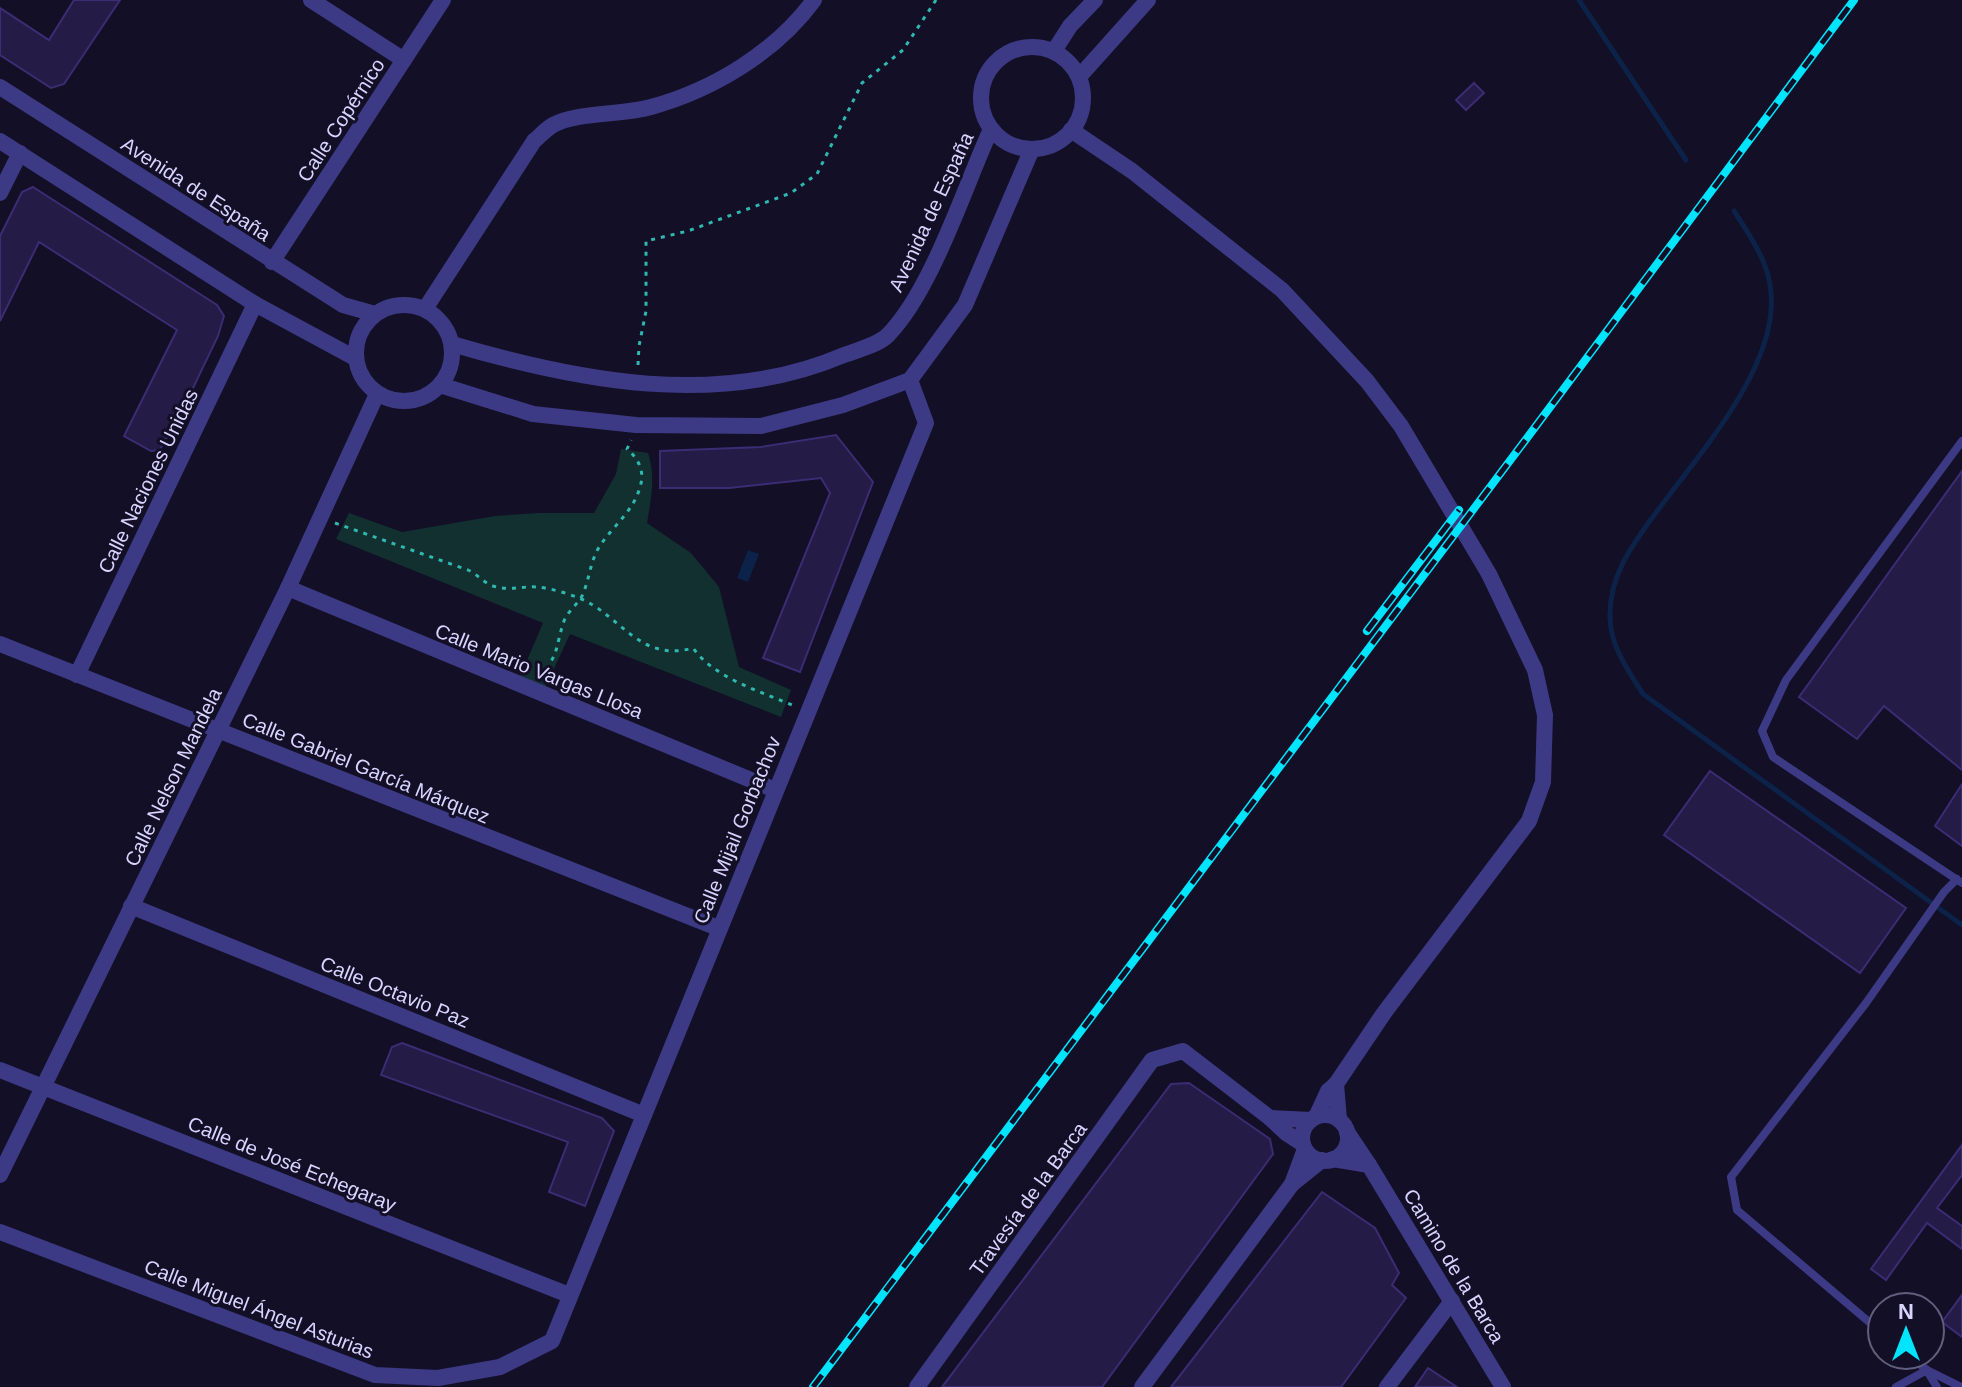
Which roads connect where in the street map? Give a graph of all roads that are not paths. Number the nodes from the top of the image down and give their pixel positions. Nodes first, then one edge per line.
1 (311, 0) edge
2 (443, 0) edge
3 (814, 0) edge
4 (1095, 0) edge
5 (1148, 0) edge
6 (1054, 51) junction
7 (404, 60) junction
8 (1079, 77) junction
9 (0, 87) edge
10 (991, 129) junction
11 (1071, 130) junction
12 (0, 141) edge
13 (1032, 149) junction
14 (20, 153) junction
15 (0, 193) edge
16 (272, 262) junction
17 (255, 304) junction
18 (425, 309) junction
19 (375, 314) junction
20 (452, 344) junction
21 (355, 358) junction
22 (910, 380) junction
23 (440, 385) junction
24 (377, 394) junction
25 (1962, 441) edge
26 (288, 588) junction
27 (0, 644) edge
28 (77, 675) junction
29 (219, 731) junction
30 (775, 790) junction
31 (1959, 881) edge
32 (131, 906) junction
33 (718, 928) junction
34 (0, 1070) edge
35 (1336, 1084) junction
36 (41, 1086) junction
37 (644, 1115) junction
38 (1270, 1118) junction
39 (1313, 1118) junction
40 (1343, 1126) junction
41 (1304, 1146) junction
42 (1327, 1160) junction
43 (1369, 1165) junction
44 (0, 1175) edge
45 (1292, 1184) junction
46 (0, 1232) edge
47 (569, 1295) junction
48 (1452, 1301) junction
49 (1866, 1319) edge
50 (1925, 1371) edge
51 (1929, 1371) edge
52 (917, 1387) edge
53 (1142, 1387) edge
54 (1387, 1387) edge
55 (1503, 1387) edge
56 (1896, 1387) edge
57 (1961, 1387) edge

1 - 7 street
2 - 7 street, Calle Copérnico
3 - 18 street
4 - 6 street
5 - 8 street
6 - 8 street
6 - 10 street
7 - 16 street, Calle Copérnico
8 - 11 street
9 - 16 street, Avenida de España
10 - 13 street
10 - 20 street, Avenida de España
11 - 13 street
11 - 35 street
12 - 14 street
13 - 22 street
14 - 15 street
14 - 17 street
16 - 19 street, Avenida de España
17 - 21 street
17 - 28 street, Calle Naciones Unidas
18 - 19 street
18 - 20 street
19 - 21 street
20 - 23 street
21 - 24 street
22 - 23 street
22 - 30 street, Calle Mijail Gorbachov
23 - 24 street
24 - 26 street, Calle Nelson Mandela
25 - 31 lane
26 - 29 street, Calle Nelson Mandela
26 - 30 street, Calle Mario Vargas Llosa
27 - 28 street, Calle Gabriel García Márquez
28 - 29 street, Calle Gabriel García Márquez
29 - 32 street, Calle Nelson Mandela
29 - 33 street, Calle Gabriel García Márquez
30 - 33 street, Calle Mijail Gorbachov
31 - 49 lane
32 - 36 street, Calle Nelson Mandela
32 - 37 street, Calle Octavio Paz
33 - 37 street, Calle Mijail Gorbachov
34 - 36 street, Calle de José Echegaray
35 - 39 street
35 - 40 street
36 - 44 street, Calle Nelson Mandela
36 - 47 street, Calle de José Echegaray
37 - 47 street, Calle Mijail Gorbachov
38 - 39 street
38 - 41 street
38 - 52 street, Travesía de la Barca
39 - 40 street
39 - 41 street
40 - 42 street
40 - 43 street, Camino de la Barca
41 - 42 street
41 - 45 street
42 - 43 street
42 - 45 street
43 - 48 street, Camino de la Barca
45 - 53 street
46 - 47 street, Calle Miguel Ángel Asturias
48 - 54 street
48 - 55 street, Camino de la Barca
50 - 56 lane
51 - 57 lane

